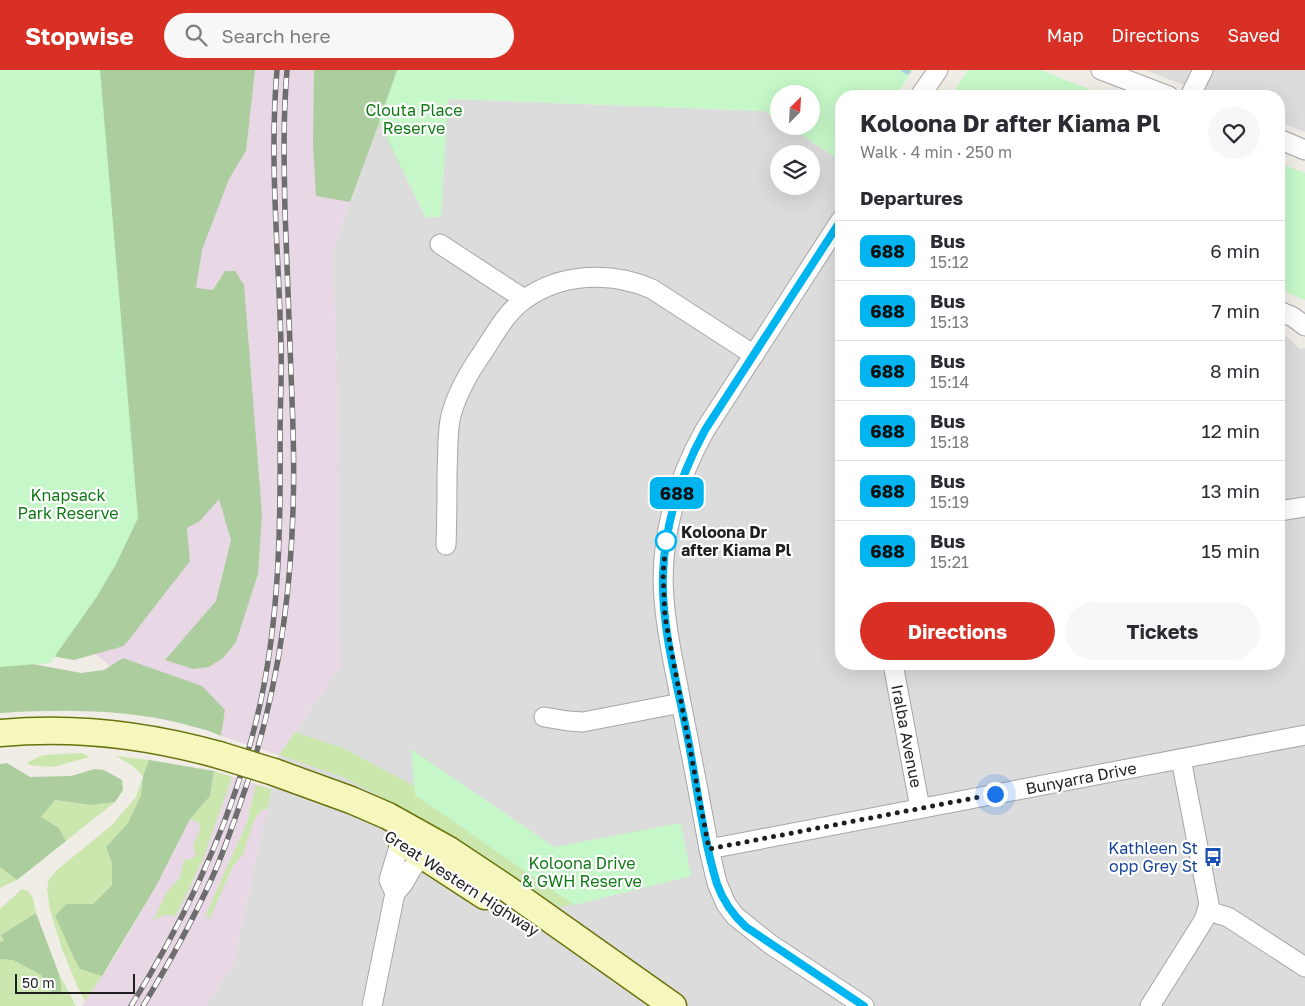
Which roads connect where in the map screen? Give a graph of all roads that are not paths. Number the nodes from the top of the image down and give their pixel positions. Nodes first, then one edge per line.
1 (938, 70) edge
2 (1101, 70) edge
3 (1203, 70) edge
4 (924, 90) edge
5 (1153, 90) edge
6 (1193, 90) edge
7 (1285, 142) edge
8 (1305, 150) edge
9 (835, 229) edge
10 (440, 244) dead end
11 (524, 299) junction
12 (1285, 314) edge
13 (1305, 326) edge
14 (754, 355) junction
15 (1305, 507) edge
16 (1285, 510) edge
17 (446, 545) dead end
18 (894, 670) edge
19 (681, 703) junction
20 (544, 717) dead end
21 (0, 733) edge
22 (1305, 735) edge
23 (1181, 759) junction
24 (920, 808) junction
25 (402, 833) junction
26 (709, 849) junction
27 (423, 856) junction
28 (395, 893) junction
29 (1208, 911) junction
30 (1305, 967) edge
31 (372, 1006) edge
32 (644, 1006) edge
33 (673, 1006) edge
34 (864, 1006) edge
35 (1150, 1006) edge

1 - 4 street
2 - 5 street
3 - 6 street
7 - 8 street
9 - 14 street
10 - 11 street
11 - 14 street
11 - 17 street
12 - 13 street
14 - 19 street
15 - 16 street
18 - 24 street, Iralba Avenue
19 - 20 street
19 - 26 street
21 - 25 main road, Great Western Highway, bridge
22 - 23 street, Bunyarra Drive
23 - 24 street, Bunyarra Drive
23 - 29 street
24 - 26 street, Bunyarra Drive
25 - 27 main road, Great Western Highway
25 - 28 street
25 - 33 main road, Great Western Highway
26 - 34 street
27 - 28 street
27 - 32 main road, Great Western Highway
28 - 31 street
29 - 30 street
29 - 35 street

